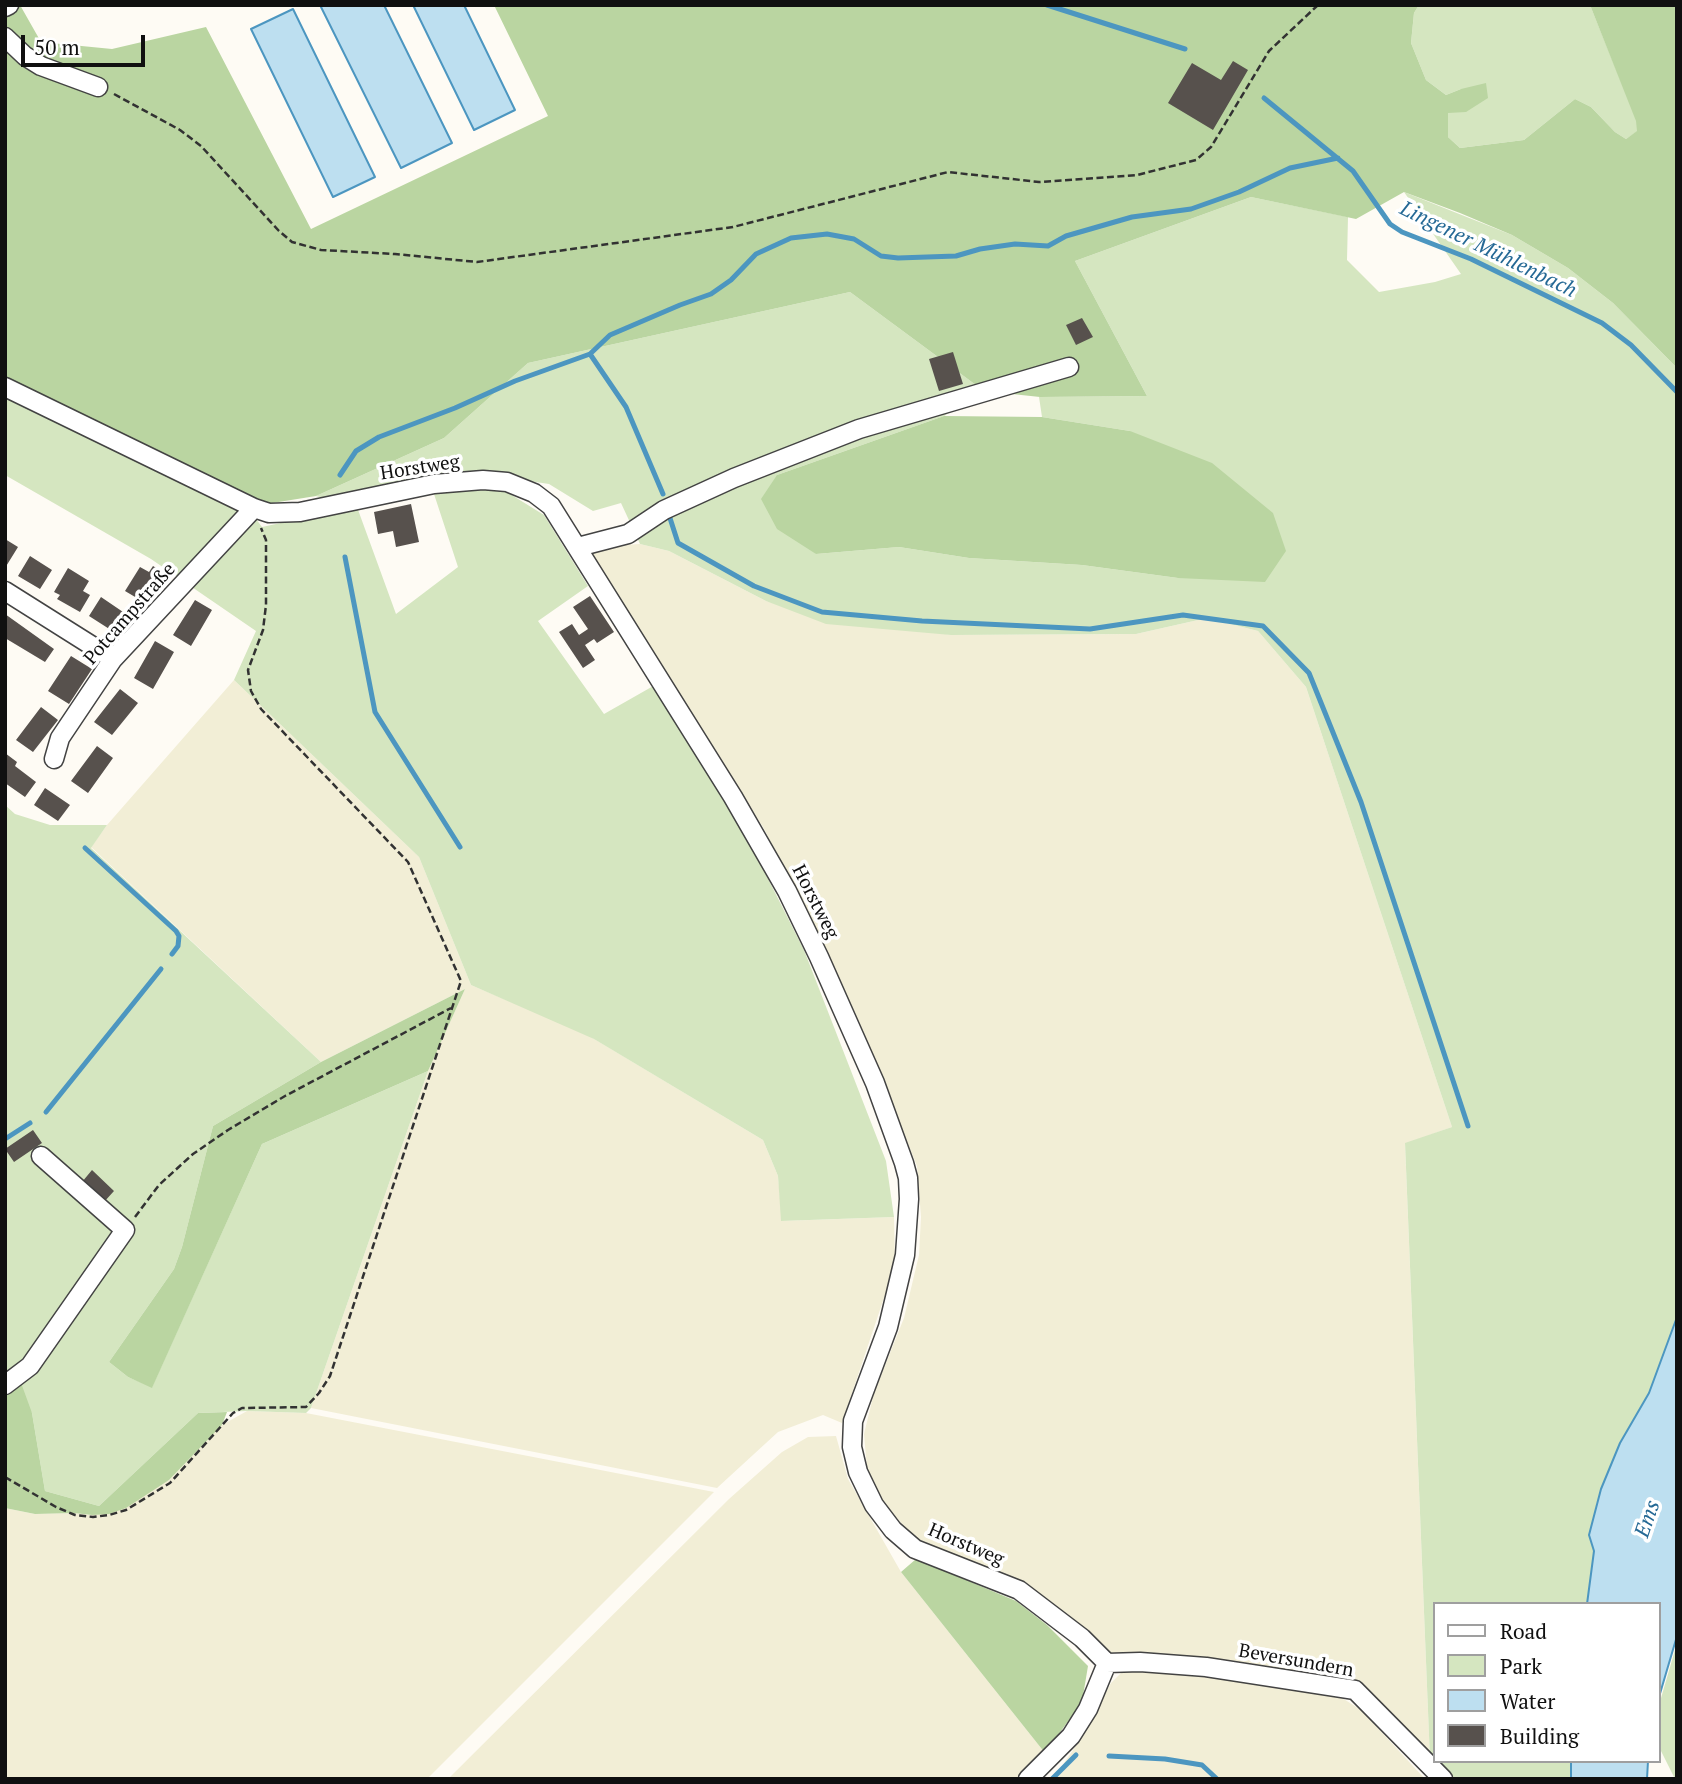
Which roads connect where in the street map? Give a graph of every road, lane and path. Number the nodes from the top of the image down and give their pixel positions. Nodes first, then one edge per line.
1 (1318, 5) edge
2 (5, 37) edge
3 (98, 87) joint
4 (1069, 367) dead end
5 (5, 387) edge
6 (254, 508) junction
7 (578, 548) junction
8 (5, 591) edge
9 (113, 659) junction
10 (54, 759) dead end
11 (452, 1007) junction
12 (41, 1156) dead end
13 (125, 1230) junction
14 (5, 1385) edge
15 (5, 1477) edge
16 (1107, 1663) junction
17 (1028, 1779) edge
18 (1443, 1779) edge

1 - 3 path
2 - 3 street
4 - 7 street
5 - 6 street, Horstweg
6 - 7 street, Horstweg
6 - 9 street, Potcampstraße
6 - 11 path
7 - 16 street, Horstweg
8 - 9 street
9 - 10 street, Potcampstraße
11 - 13 path
11 - 15 path
12 - 13 street
13 - 14 street
16 - 17 street
16 - 18 street, Beversundern

